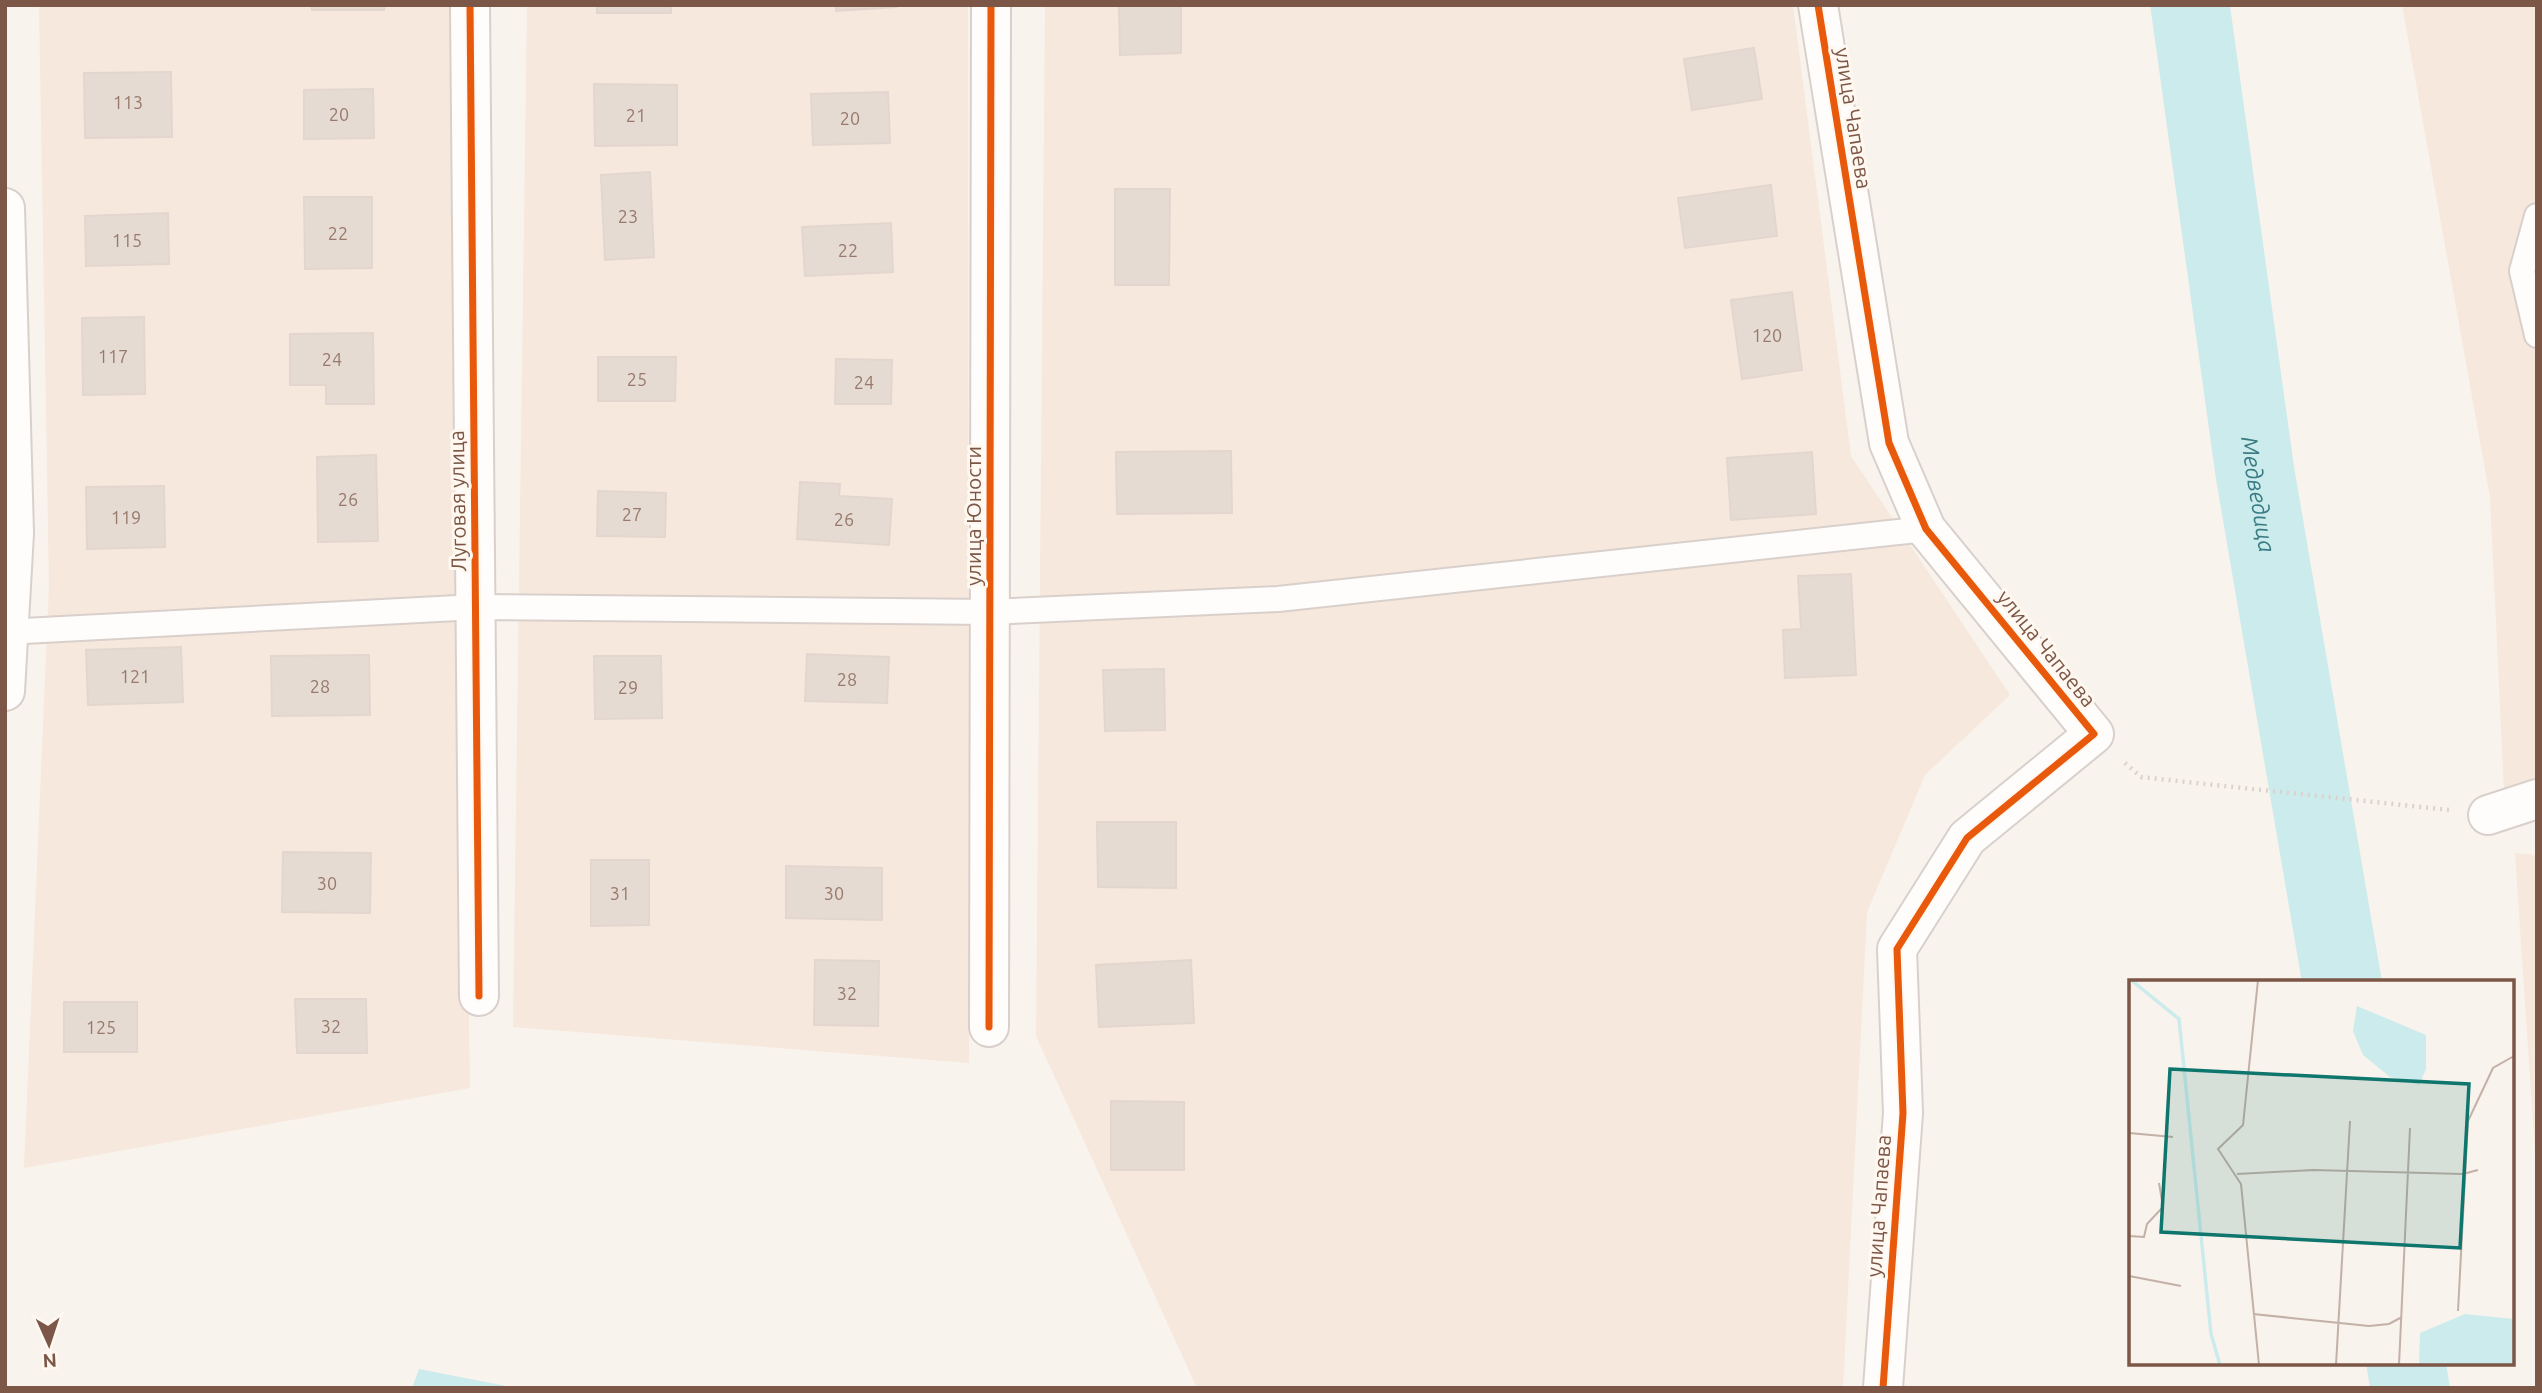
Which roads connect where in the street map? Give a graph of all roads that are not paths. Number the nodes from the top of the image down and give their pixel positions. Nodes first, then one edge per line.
1 (470, 5) edge
2 (991, 5) edge
3 (1818, 5) edge
4 (5, 208) edge
5 (2537, 216) edge
6 (2537, 335) edge
7 (1926, 529) junction
8 (476, 607) junction
9 (990, 612) junction
10 (7, 631) edge
11 (5, 691) edge
12 (2537, 799) edge
13 (2488, 814) road end
14 (479, 996) dead end
15 (989, 1027) dead end
16 (1882, 1388) edge

1 - 8 street, Луговая улица
2 - 9 street, улица Юности
3 - 7 street, улица Чапаева
4 - 10 street
5 - 6 lane
7 - 9 lane
7 - 16 street, улица Чапаева
8 - 9 lane
8 - 10 lane
8 - 14 street, Луговая улица
9 - 15 street, улица Юности
10 - 11 street
12 - 13 street

